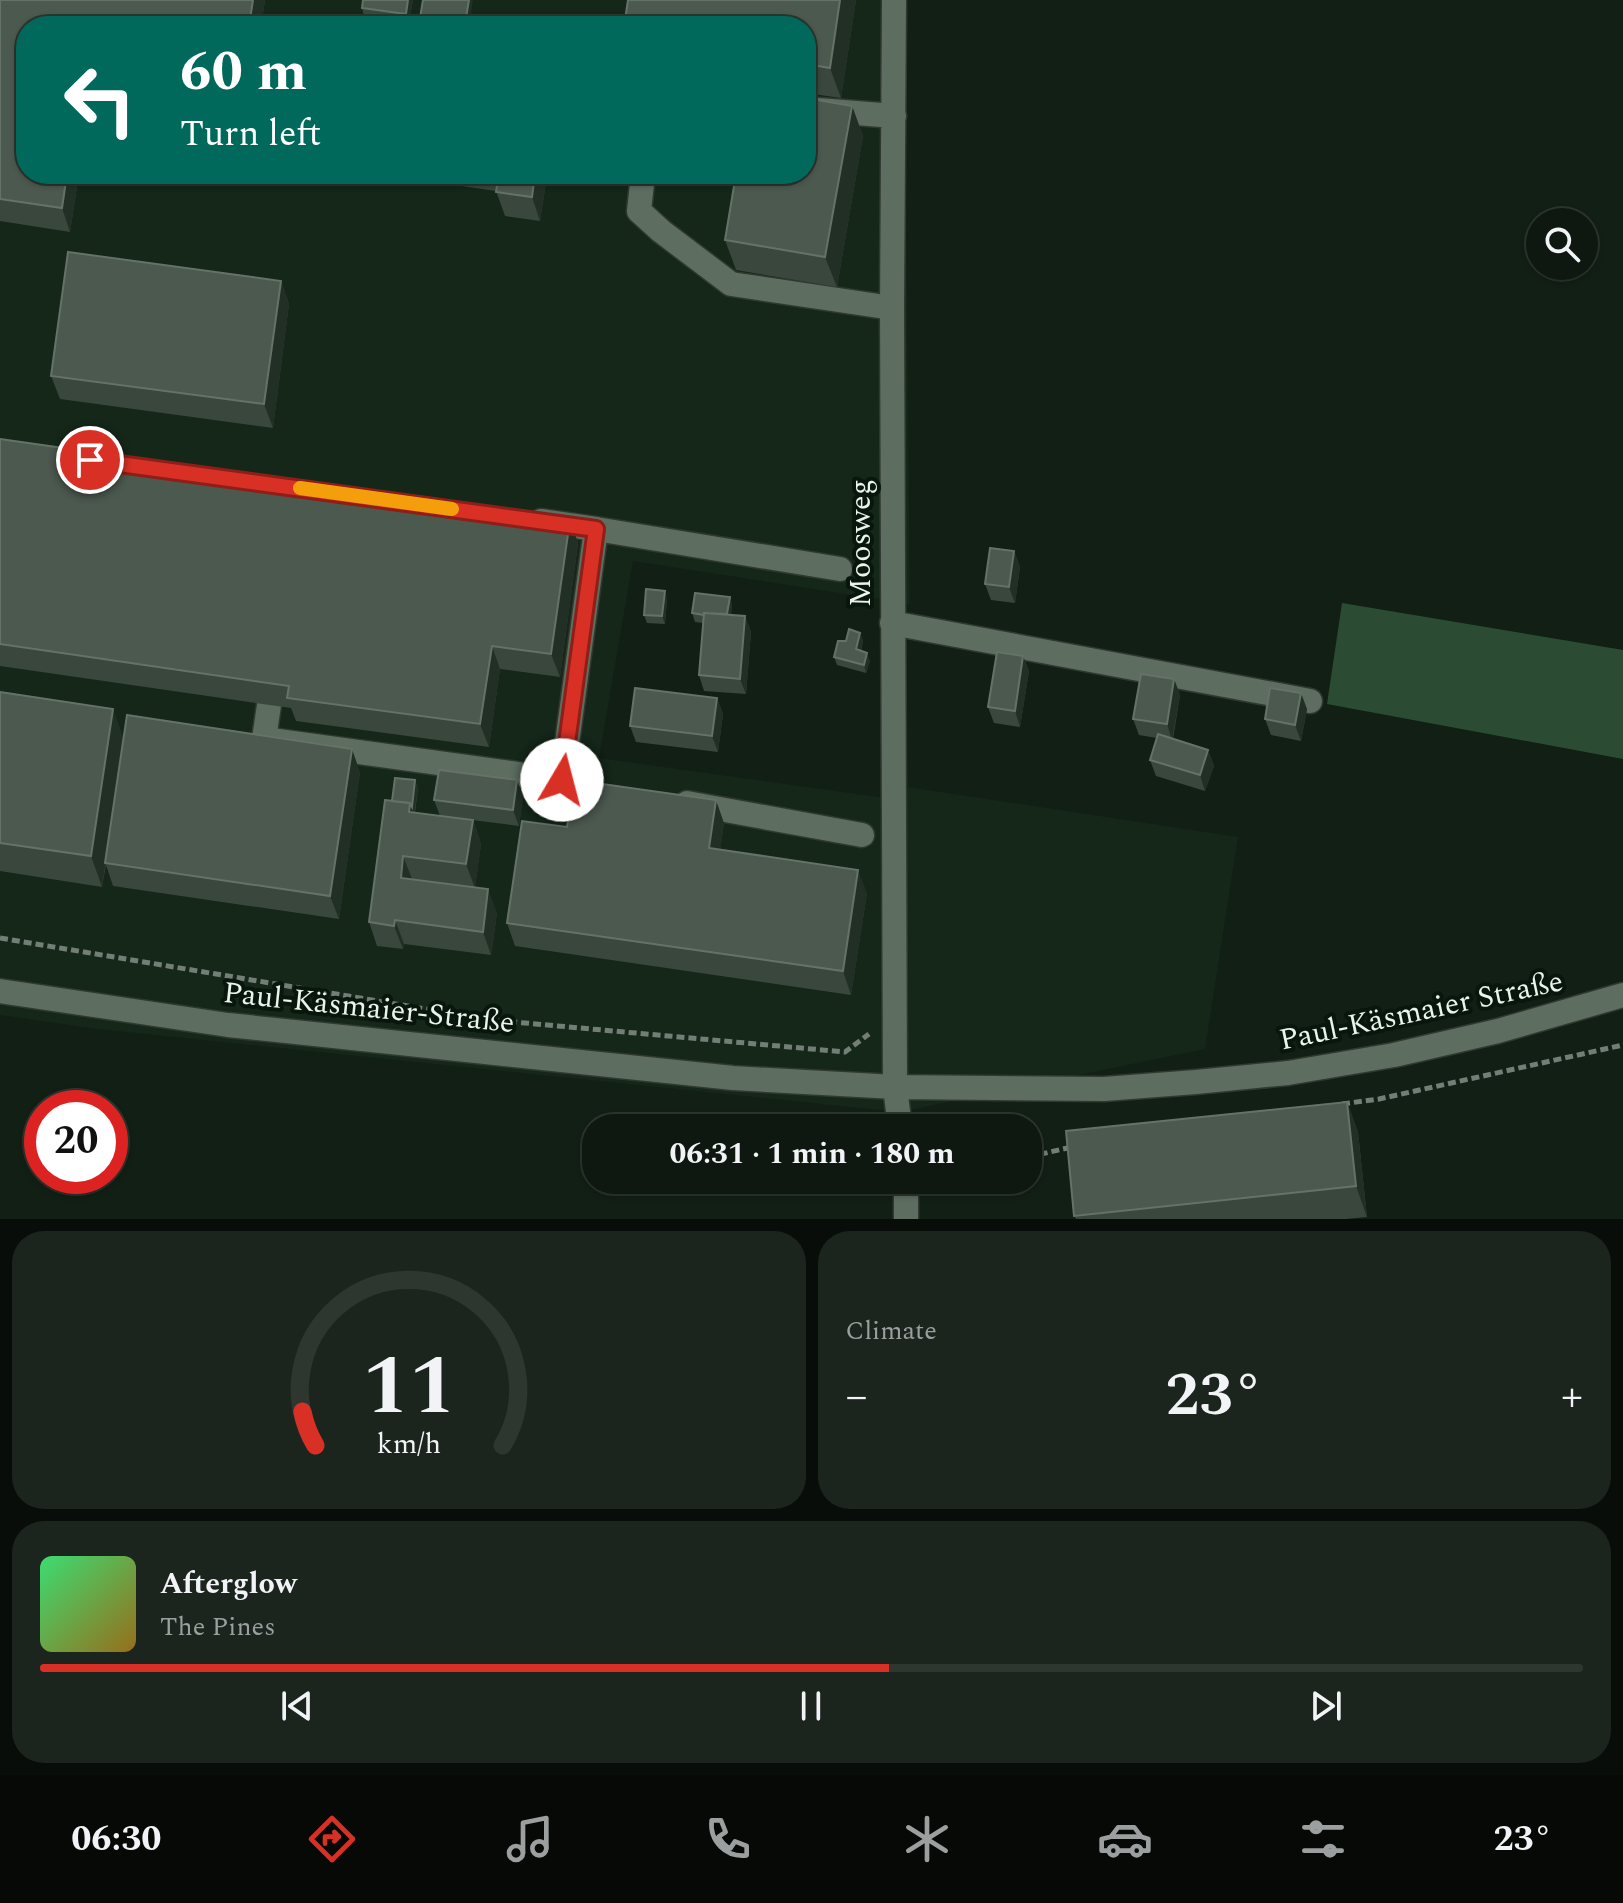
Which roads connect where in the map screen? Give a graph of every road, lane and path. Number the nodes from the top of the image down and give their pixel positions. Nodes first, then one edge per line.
1 (894, 0) edge
2 (816, 110) edge
3 (894, 116) junction
4 (642, 184) edge
5 (892, 308) junction
6 (518, 518) edge
7 (596, 529) junction
8 (840, 569) dead end
9 (892, 623) junction
10 (1310, 701) dead end
11 (269, 705) edge
12 (667, 799) edge
13 (862, 835) dead end
14 (0, 938) edge
15 (0, 991) edge
16 (1623, 995) edge
17 (896, 1015) junction
18 (1623, 1045) edge
19 (895, 1087) junction
20 (1332, 1105) edge
21 (898, 1114) edge
22 (1072, 1147) edge
23 (1042, 1154) edge
24 (906, 1194) edge
25 (906, 1219) edge

1 - 3 street, Moosweg
2 - 3 street
3 - 5 street, Moosweg
4 - 5 street
5 - 9 street, Moosweg
6 - 7 street
7 - 8 street
7 - 11 street
9 - 10 street
9 - 17 street, Moosweg
12 - 13 street
14 - 17 path
15 - 19 street, Paul-Käsmaier-Straße
16 - 19 street, Paul-Käsmaier Straße
17 - 19 street, Moosweg
18 - 20 path
19 - 21 street, Moosweg
22 - 23 path
24 - 25 street

